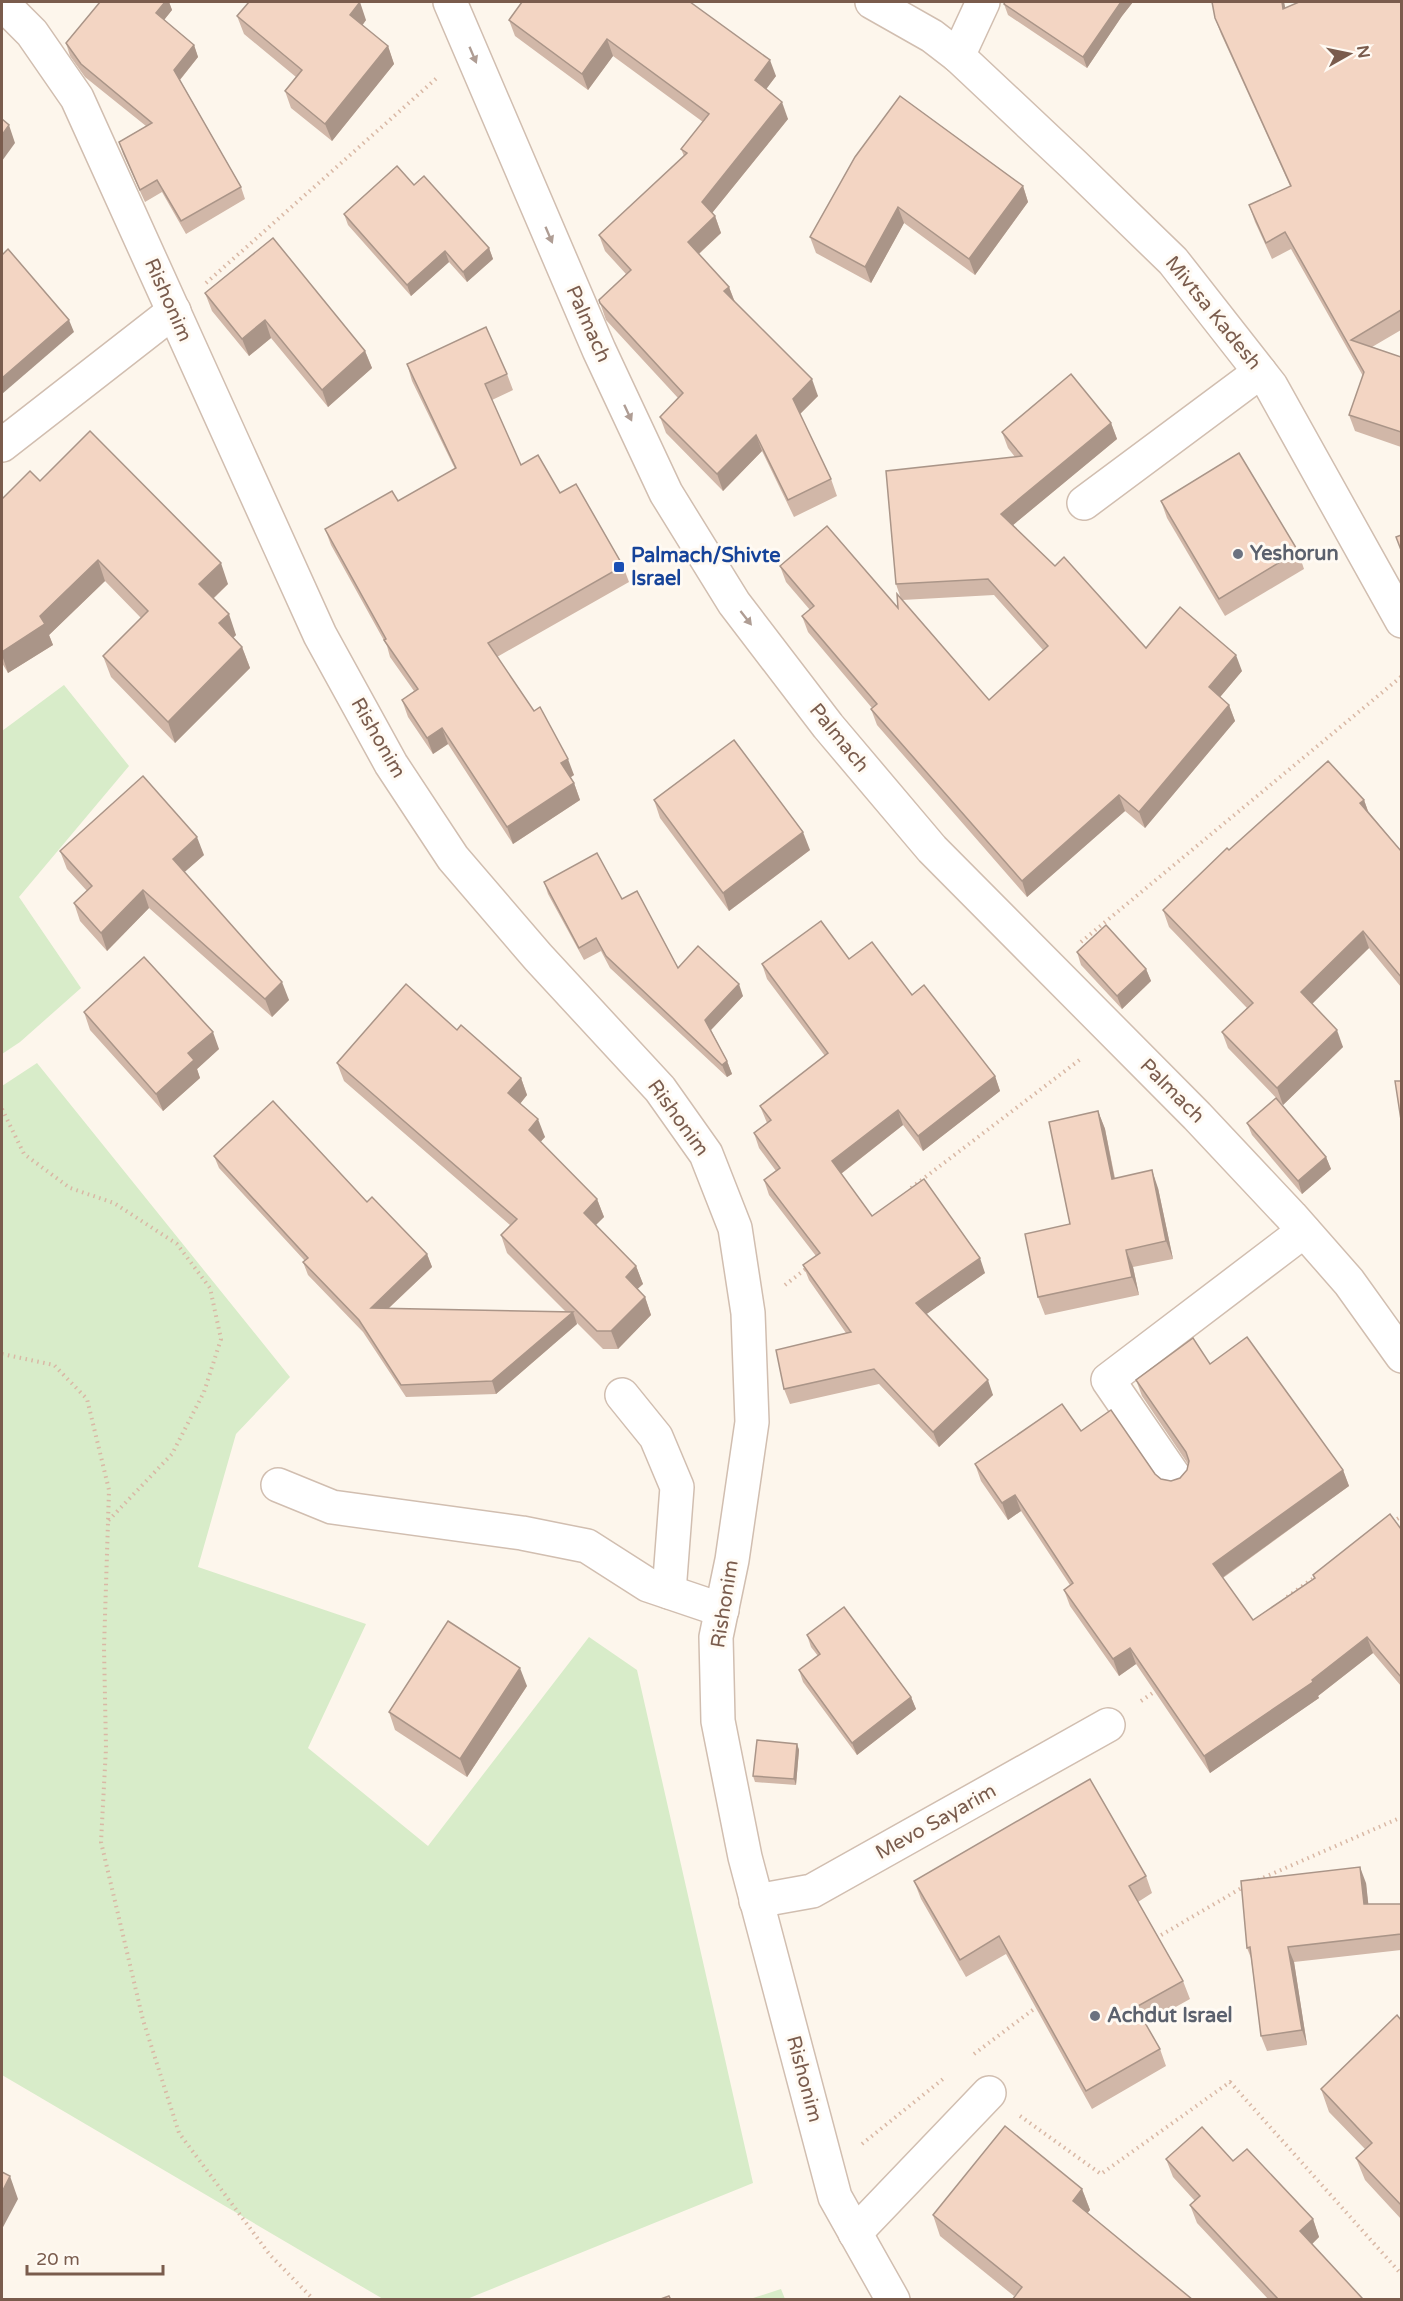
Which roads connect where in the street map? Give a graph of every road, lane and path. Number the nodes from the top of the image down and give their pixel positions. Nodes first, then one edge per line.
1 (450, 2) edge
2 (872, 2) edge
3 (983, 2) edge
4 (2, 3) edge
5 (470, 49) junction
6 (958, 56) junction
7 (174, 311) junction
8 (1260, 372) junction
9 (2, 445) edge
10 (1084, 503) dead end
11 (1401, 621) edge
12 (1401, 676) edge
13 (1049, 968) junction
14 (1115, 1033) junction
15 (2, 1109) edge
16 (908, 1191) edge
17 (1304, 1231) junction
18 (814, 1262) edge
19 (748, 1313) junction
20 (2, 1354) edge
21 (1401, 1356) edge
22 (622, 1395) dead end
23 (1176, 1479) edge
24 (278, 1485) dead end
25 (1401, 1516) edge
26 (108, 1521) junction
27 (1383, 1529) edge
28 (1326, 1570) edge
29 (669, 1592) junction
30 (1278, 1603) edge
31 (722, 1610) junction
32 (1165, 1684) edge
33 (1108, 1725) joint
34 (1401, 1817) edge
35 (756, 1901) junction
36 (1150, 1941) edge
37 (1048, 2000) edge
38 (944, 2078) dead end
39 (989, 2093) junction
40 (828, 2170) junction
41 (855, 2233) junction
42 (1401, 2275) edge
43 (314, 2300) edge
44 (893, 2300) edge

1 - 5 street, Palmach
2 - 6 street, Mivtsa Kadesh
3 - 6 street
4 - 7 street, Rishonim
5 - 7 path
5 -> 13 street, Palmach
6 - 8 street, Mivtsa Kadesh
7 - 9 street
7 - 19 street, Rishonim
8 - 10 street
8 - 11 street, Mivtsa Kadesh
12 - 13 path
13 - 14 street, Palmach
14 - 16 path
14 - 17 street, Palmach
15 - 26 path
17 - 21 street, Palmach
17 - 23 street
18 - 19 path
19 - 31 street, Rishonim
20 - 26 path
22 - 29 street
24 - 29 street
25 - 27 path
26 - 43 path
28 - 30 path
29 - 31 street
31 - 35 street, Rishonim
32 - 33 path
33 - 35 street, Mevo Sayarim
34 - 36 path
35 - 40 street, Rishonim
37 - 39 path
38 - 40 path
39 - 41 street
39 - 42 path
40 - 41 street, Rishonim
41 - 44 street, Rishonim

